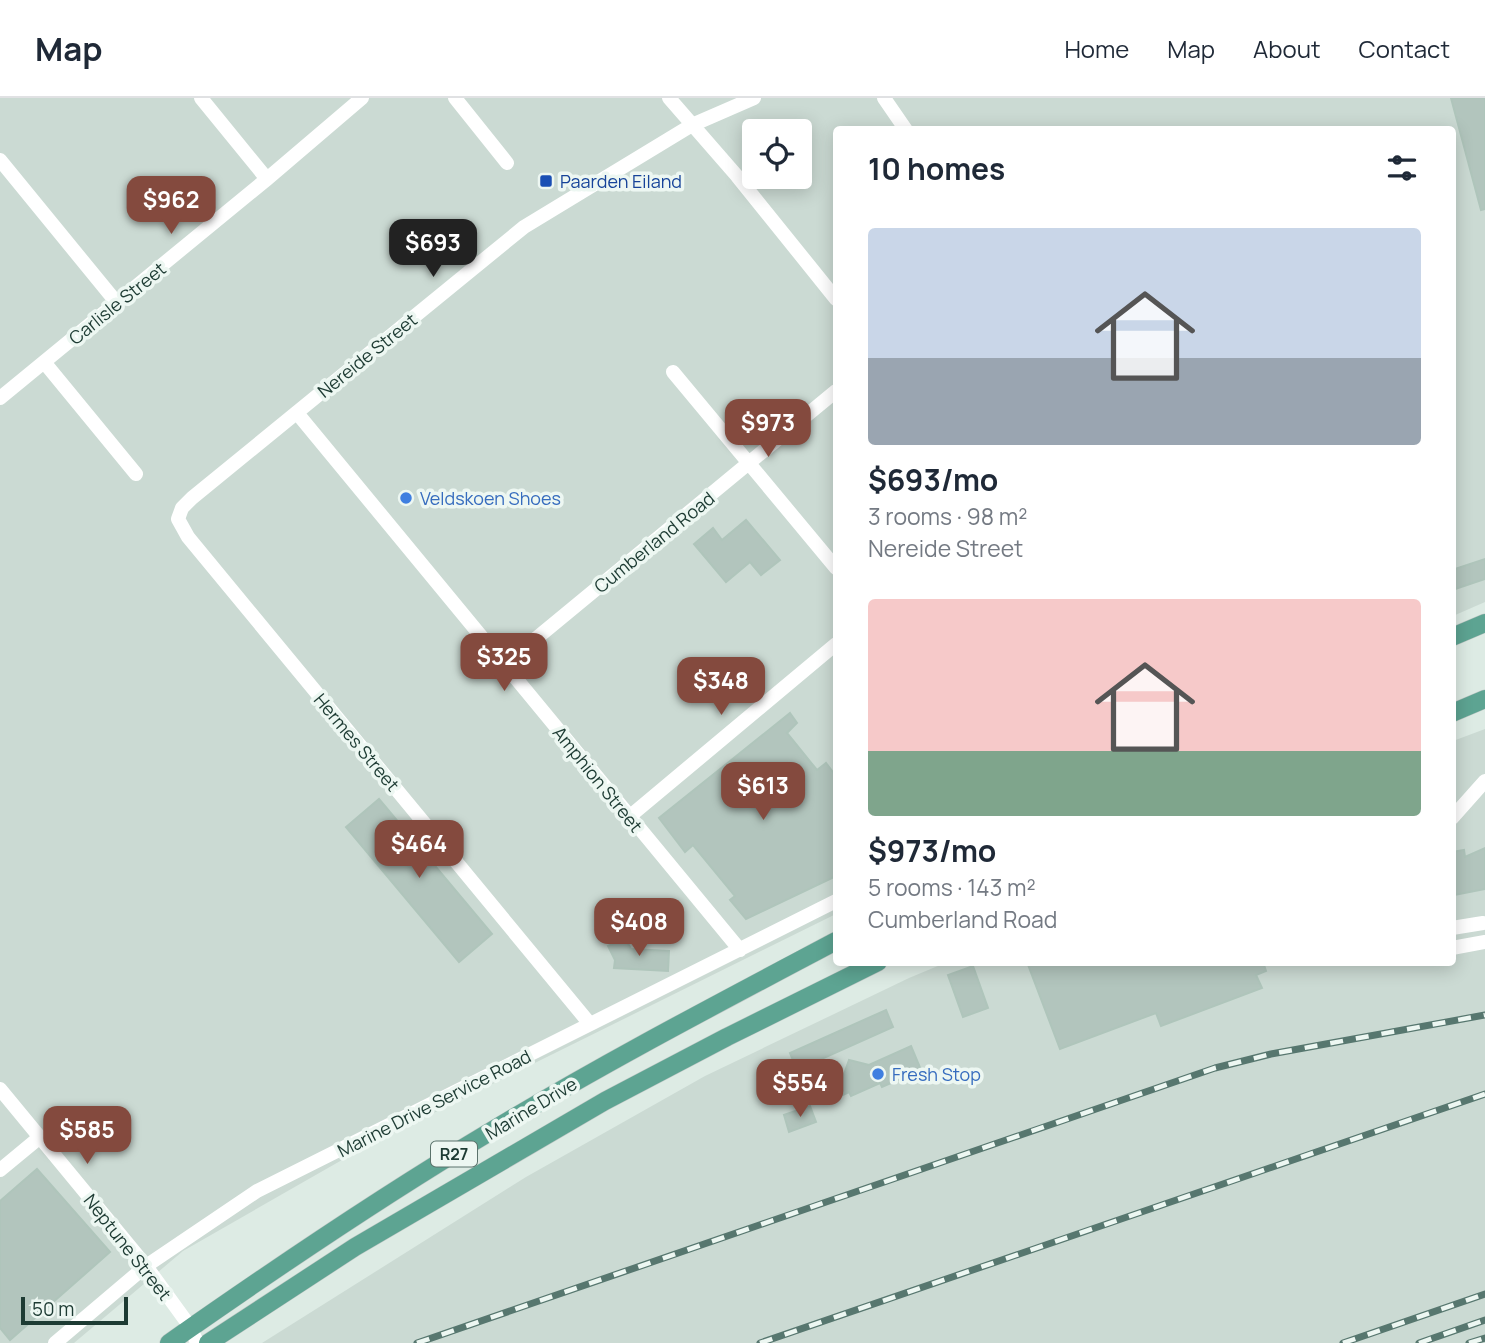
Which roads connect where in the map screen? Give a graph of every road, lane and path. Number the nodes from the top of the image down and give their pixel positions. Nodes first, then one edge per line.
1 (201, 98) edge
2 (362, 98) edge
3 (455, 98) edge
4 (668, 98) edge
5 (754, 98) edge
6 (884, 98) edge
7 (692, 125) junction
8 (903, 126) edge
9 (0, 160) edge
10 (507, 163) dead end
11 (267, 179) junction
12 (833, 295) edge
13 (117, 303) junction
14 (44, 362) junction
15 (673, 372) dead end
16 (833, 394) edge
17 (0, 398) edge
18 (297, 413) junction
19 (749, 464) junction
20 (136, 474) dead end
21 (178, 524) joint
22 (833, 564) edge
23 (1485, 623) edge
24 (1456, 635) edge
25 (833, 647) edge
26 (504, 665) junction
27 (1485, 699) edge
28 (1456, 711) edge
29 (1485, 781) edge
30 (1456, 814) edge
31 (629, 817) junction
32 (833, 903) edge
33 (1483, 923) dead end
34 (1456, 927) edge
35 (1485, 942) edge
36 (833, 943) edge
37 (1456, 947) edge
38 (740, 950) junction
39 (870, 966) edge
40 (590, 1024) junction
41 (0, 1089) edge
42 (40, 1137) junction
43 (0, 1170) edge
44 (146, 1266) junction
45 (194, 1335) edge
46 (55, 1343) edge
47 (169, 1343) edge
48 (208, 1343) edge

1 - 11 street
2 - 11 street, Carlisle Street
3 - 10 street
4 - 7 street
5 - 7 street, Nereide Street
6 - 8 street
7 - 12 street
7 - 18 street, Nereide Street
9 - 13 street
11 - 13 street, Carlisle Street
13 - 14 street, Carlisle Street
14 - 17 street, Carlisle Street
14 - 20 street
15 - 19 street
16 - 19 street, Cumberland Road
18 - 21 street, Nereide Street
18 - 26 street, Amphion Street
19 - 22 street
19 - 26 street, Cumberland Road
21 - 40 street, Hermes Street
23 - 24 main road
25 - 31 street
26 - 31 street, Amphion Street
27 - 28 main road
29 - 30 street
31 - 38 street, Amphion Street
32 - 38 street, Marine Drive Service Road
33 - 34 street
35 - 37 street
36 - 45 main road, Marine Drive / R27
38 - 40 street, Marine Drive Service Road
39 - 48 main road, Marine Drive / R27
40 - 44 street, Marine Drive Service Road
41 - 42 street, Neptune Street
42 - 43 street
42 - 44 street, Neptune Street
44 - 45 street, Neptune Street
44 - 46 street, Marine Drive Service Road
45 - 47 main road, Marine Drive / R27

